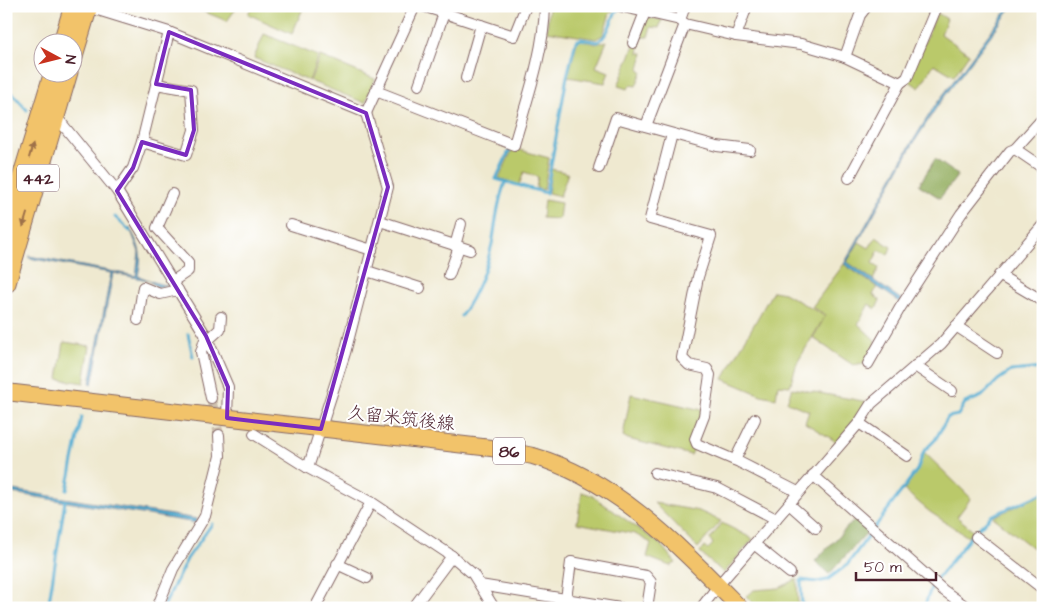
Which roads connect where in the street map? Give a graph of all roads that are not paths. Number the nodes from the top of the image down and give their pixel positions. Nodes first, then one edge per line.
1 (415, 6) edge
2 (423, 6) edge
3 (526, 6) edge
4 (545, 6) edge
5 (619, 6) edge
6 (685, 6) edge
7 (747, 6) edge
8 (867, 6) edge
9 (937, 6) edge
10 (83, 7) edge
11 (645, 12) junction
12 (444, 13) junction
13 (683, 22) junction
14 (481, 25) junction
15 (69, 32) edge
16 (78, 32) edge
17 (169, 32) junction
18 (736, 36) junction
19 (633, 43) dead end
20 (845, 57) junction
21 (466, 78) dead end
22 (53, 82) edge
23 (64, 82) edge
24 (900, 83) junction
25 (156, 84) junction
26 (419, 85) dead end
27 (376, 92) junction
28 (51, 110) junction
29 (366, 114) junction
30 (1043, 118) edge
31 (646, 126) junction
32 (672, 134) junction
33 (142, 142) junction
34 (1015, 149) junction
35 (750, 150) dead end
36 (599, 168) dead end
37 (1043, 168) edge
38 (849, 178) dead end
39 (21, 188) junction
40 (117, 191) junction
41 (172, 194) dead end
42 (380, 221) junction
43 (461, 224) dead end
44 (291, 225) dead end
45 (1043, 225) edge
46 (6, 231) edge
47 (457, 246) junction
48 (372, 250) junction
49 (470, 250) dead end
50 (366, 272) junction
51 (449, 275) dead end
52 (999, 275) junction
53 (6, 284) edge
54 (175, 286) junction
55 (420, 288) dead end
56 (1043, 301) edge
57 (221, 317) dead end
58 (138, 320) dead end
59 (956, 326) junction
60 (207, 338) junction
61 (997, 353) dead end
62 (868, 364) dead end
63 (915, 366) junction
64 (952, 390) dead end
65 (6, 392) edge
66 (211, 398) tunnel mouth
67 (227, 418) junction
68 (755, 419) dead end
69 (859, 423) junction
70 (321, 429) junction
71 (254, 434) dead end
72 (219, 435) tunnel mouth
73 (907, 456) dead end
74 (735, 460) junction
75 (308, 468) junction
76 (655, 473) dead end
77 (813, 475) junction
78 (798, 492) junction
79 (371, 502) junction
80 (789, 504) junction
81 (776, 519) junction
82 (816, 528) dead end
83 (976, 537) dead end
84 (754, 544) junction
85 (452, 556) junction
86 (338, 564) junction
87 (790, 573) dead end
88 (367, 578) dead end
89 (480, 585) junction
90 (718, 585) junction
91 (1043, 589) edge
92 (566, 599) junction
93 (157, 608) edge
94 (314, 608) edge
95 (413, 608) edge
96 (494, 608) edge
97 (620, 608) edge
98 (647, 608) edge
99 (701, 608) edge
100 (740, 608) edge
101 (968, 608) edge

1 - 27 street
2 - 12 street
3 - 14 street
4 - 27 street
5 - 11 street
6 - 13 street
7 - 18 street
8 - 20 street
9 - 24 street
10 - 15 highway
10 - 16 highway
10 - 17 street
11 - 13 street
11 - 19 street
12 - 14 street
12 - 26 street
13 - 18 street
13 - 31 street
14 - 21 street
17 - 25 street
17 - 29 street
18 - 20 street
20 - 24 street
22 - 28 highway, 442
23 - 28 highway, 442
24 - 38 street
25 - 33 street
25 - 33 street
27 - 29 street
28 - 39 highway, 442
28 - 40 street
29 - 42 street
30 - 34 street
31 - 32 street
31 - 36 street
32 - 35 street
32 - 74 street
33 - 40 street
34 - 37 street
34 - 62 street
39 - 46 highway, 442
39 -> 53 highway, 442
40 - 54 street
41 - 54 street
42 - 47 street
42 - 48 street
43 - 47 street
44 - 48 street
45 - 52 street
47 - 49 street
47 - 51 street
48 - 50 street
50 - 55 street
50 - 70 street
52 - 56 street
52 - 59 street
54 - 58 street
54 - 60 street
57 - 60 street
59 - 61 street
59 - 63 street
60 - 66 street
60 - 67 street
63 - 64 street
63 - 69 street
65 - 67 main road, 久留米筑後線 / 86
67 - 70 main road, 久留米筑後線 / 86
68 - 74 street
69 - 73 street
69 - 77 street
70 - 75 street
70 - 90 main road, 久留米筑後線 / 86
71 - 75 street
72 - 93 street
74 - 78 street
75 - 79 street
76 - 81 street
77 - 78 street
77 - 101 street
78 - 80 street
79 - 85 street
79 - 86 street
80 - 81 street
80 - 82 street
81 - 84 street
83 - 91 street
84 - 87 street
84 - 90 street
85 - 89 street
85 - 95 street
86 - 88 street
86 - 94 street
89 - 92 street
89 - 96 street
90 - 99 street
90 - 100 main road, 久留米筑後線 / 86
92 - 97 street
92 - 98 street

